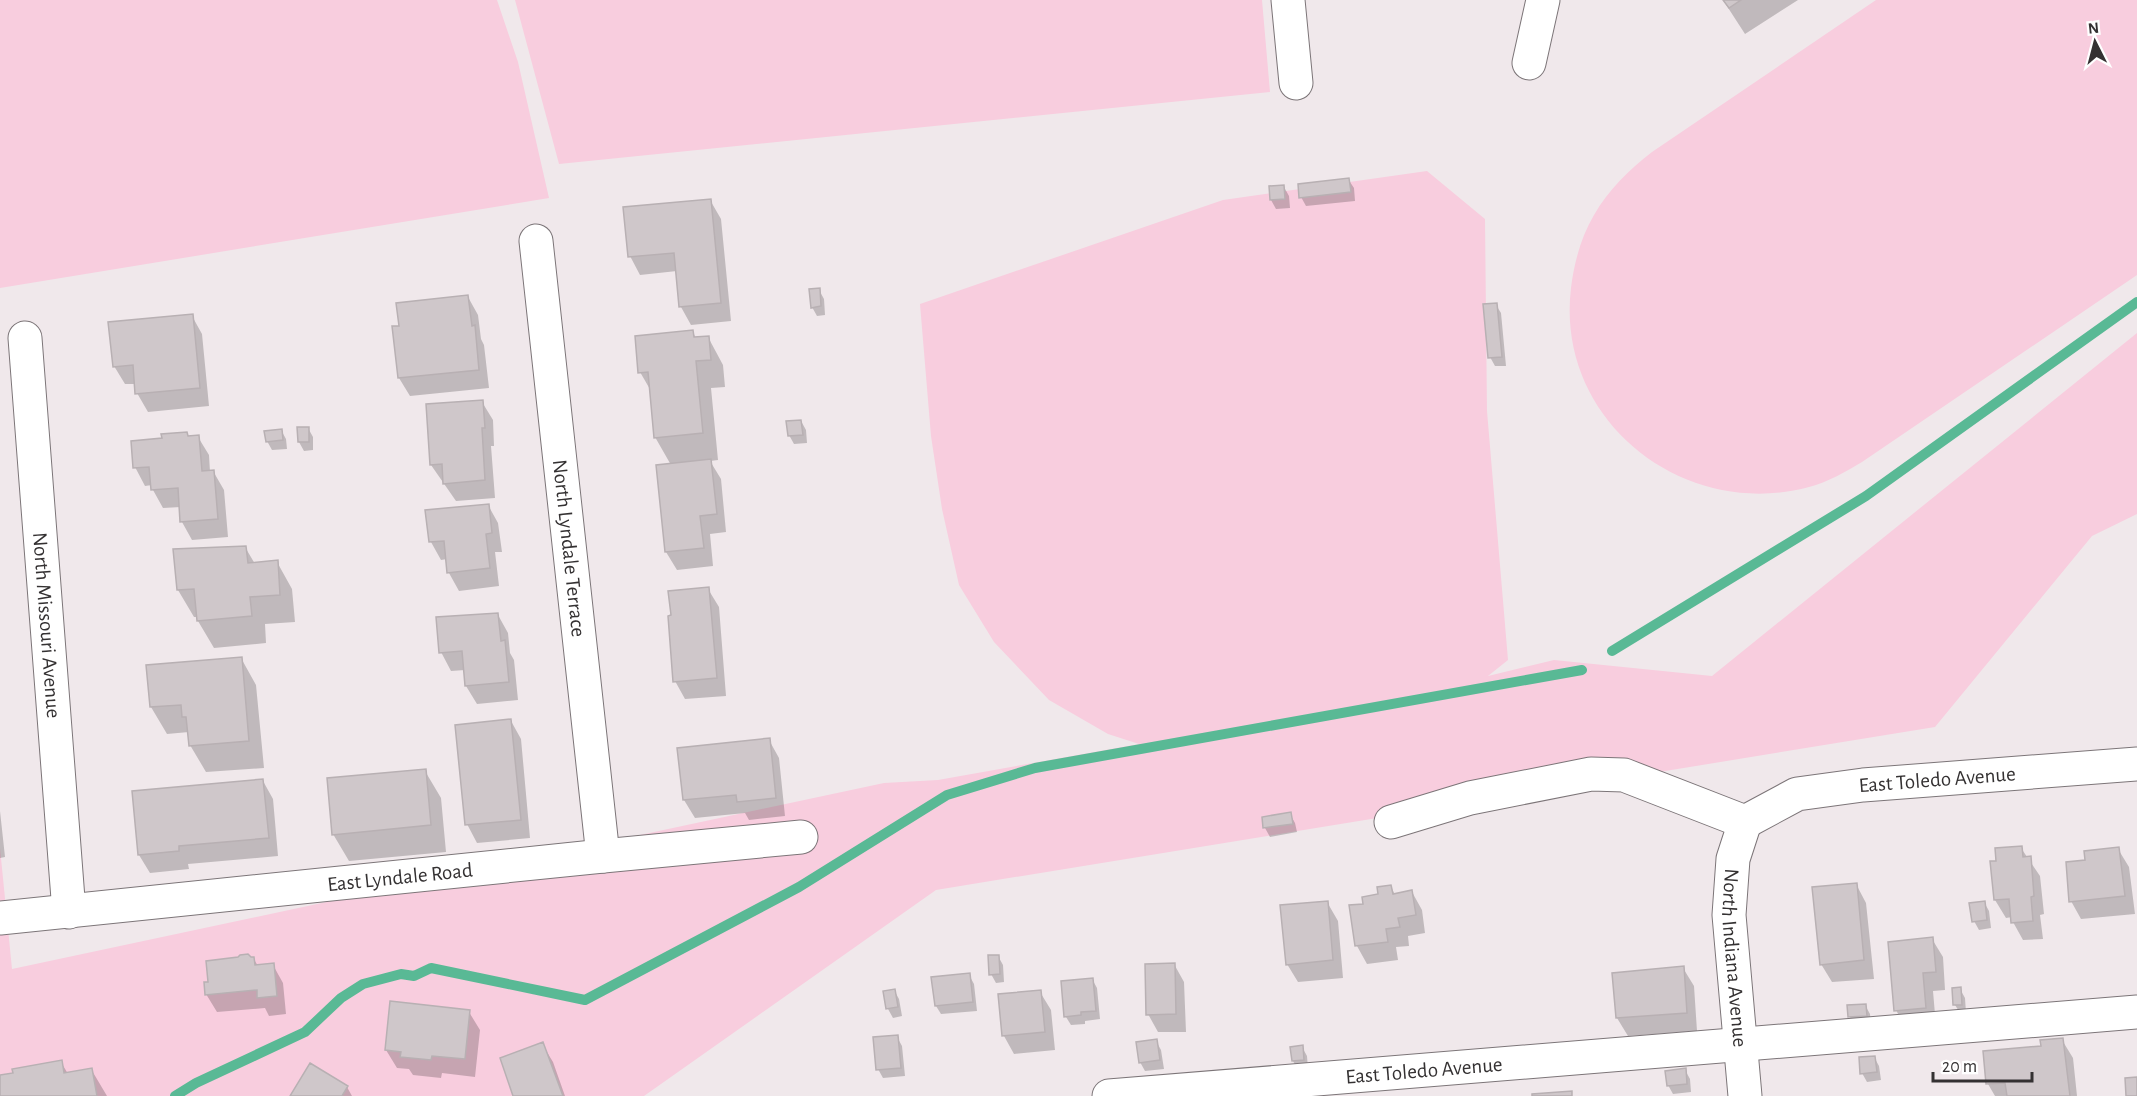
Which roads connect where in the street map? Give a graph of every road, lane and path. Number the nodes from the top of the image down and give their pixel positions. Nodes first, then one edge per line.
1 (1288, 0) edge
2 (1543, 0) edge
3 (1529, 63) dead end
4 (1296, 83) dead end
5 (536, 241) dead end
6 (25, 338) dead end
7 (2137, 764) edge
8 (1391, 822) dead end
9 (1745, 822) junction
10 (801, 837) dead end
11 (603, 856) junction
12 (69, 912) junction
13 (0, 918) edge
14 (2137, 1012) edge
15 (1740, 1045) junction
16 (1109, 1096) edge
17 (1745, 1096) edge

1 - 4 street
2 - 3 street
5 - 11 street, North Lyndale Terrace
6 - 12 street, North Missouri Avenue
7 - 9 street, East Toledo Avenue
8 - 9 street
9 - 15 street, North Indiana Avenue
10 - 11 street, East Lyndale Road
11 - 12 street, East Lyndale Road
12 - 13 street, East Lyndale Road
14 - 15 street, East Toledo Avenue
15 - 16 street, East Toledo Avenue
15 - 17 street, North Indiana Avenue

